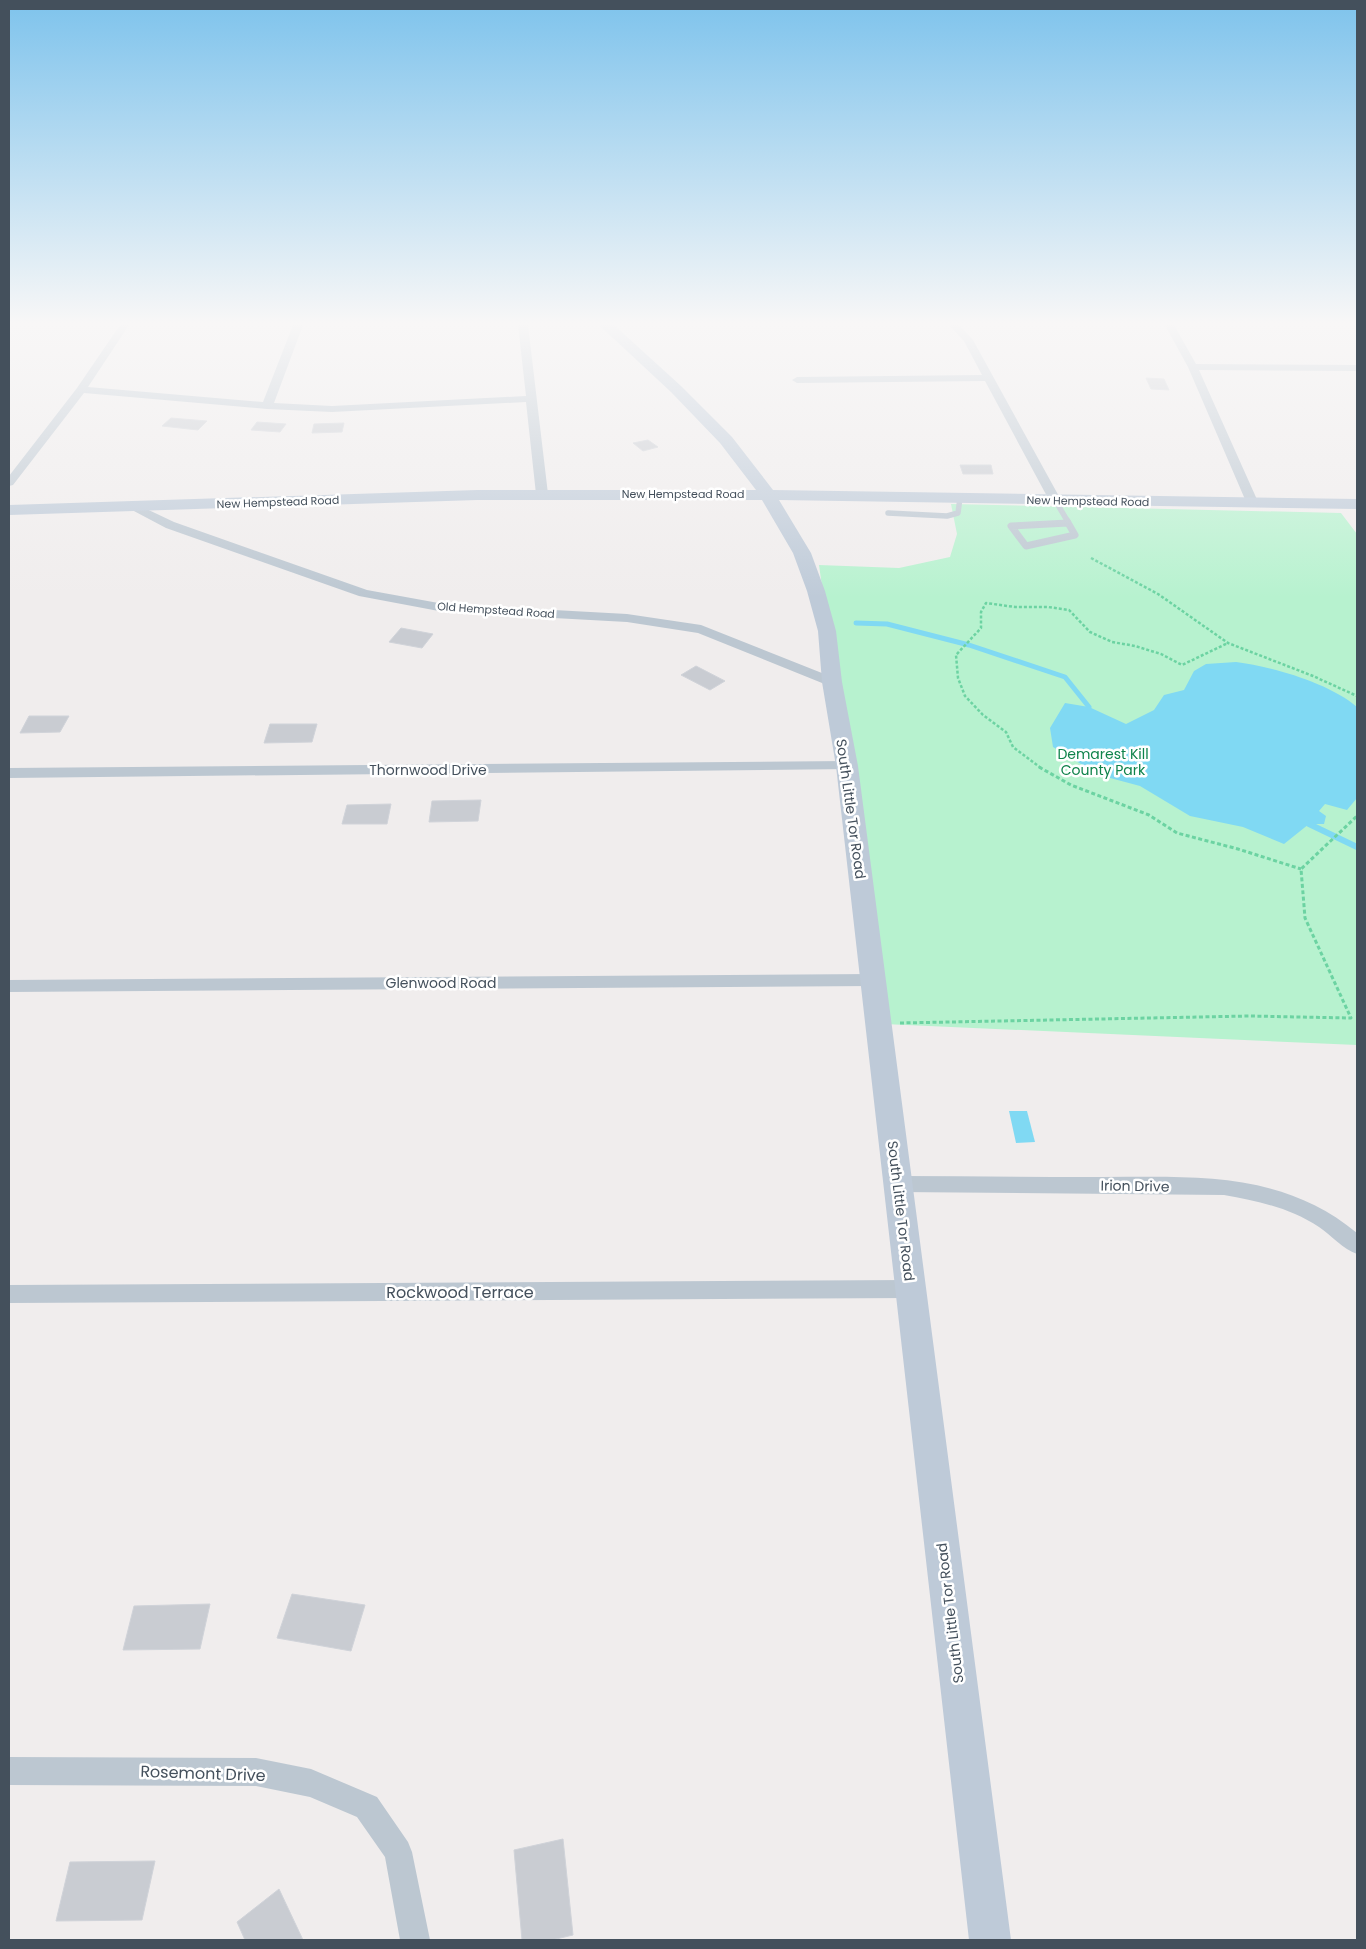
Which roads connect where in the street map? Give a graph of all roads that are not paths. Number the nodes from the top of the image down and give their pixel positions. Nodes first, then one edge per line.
1 (61, 416) edge
2 (533, 416) edge
3 (705, 416) edge
4 (1010, 416) edge
5 (1214, 416) edge
6 (9, 484) edge
7 (542, 494) junction
8 (767, 494) junction
9 (960, 498) junction
10 (1055, 500) junction
11 (1253, 504) junction
12 (1357, 504) edge
13 (136, 508) junction
14 (9, 510) edge
15 (888, 513) dead end
16 (1068, 523) junction
17 (832, 682) junction
18 (847, 766) junction
19 (9, 773) edge
20 (873, 980) junction
21 (9, 986) edge
22 (898, 1184) junction
23 (1357, 1245) edge
24 (911, 1290) junction
25 (9, 1294) edge
26 (9, 1771) edge
27 (415, 1940) edge
28 (990, 1940) edge

1 - 6 street
2 - 7 street
3 - 8 street, South Little Tor Road
4 - 10 street
5 - 11 street
7 - 8 street, New Hempstead Road
7 - 13 street, New Hempstead Road
8 - 9 street, New Hempstead Road
8 - 17 street, South Little Tor Road
9 - 10 street, New Hempstead Road
9 - 15 lane
10 - 11 street, New Hempstead Road
10 - 16 lane
11 - 12 street, New Hempstead Road
13 - 14 street, New Hempstead Road
13 - 17 street, Old Hempstead Road
16 - 16 lane
17 - 18 street, South Little Tor Road
18 - 19 street, Thornwood Drive
18 - 20 street, South Little Tor Road
20 - 21 street, Glenwood Road
20 - 22 street, South Little Tor Road
22 - 23 street, Irion Drive
22 - 24 street, South Little Tor Road
24 - 25 street, Rockwood Terrace
24 - 28 street, South Little Tor Road
26 - 27 street, Rosemont Drive

